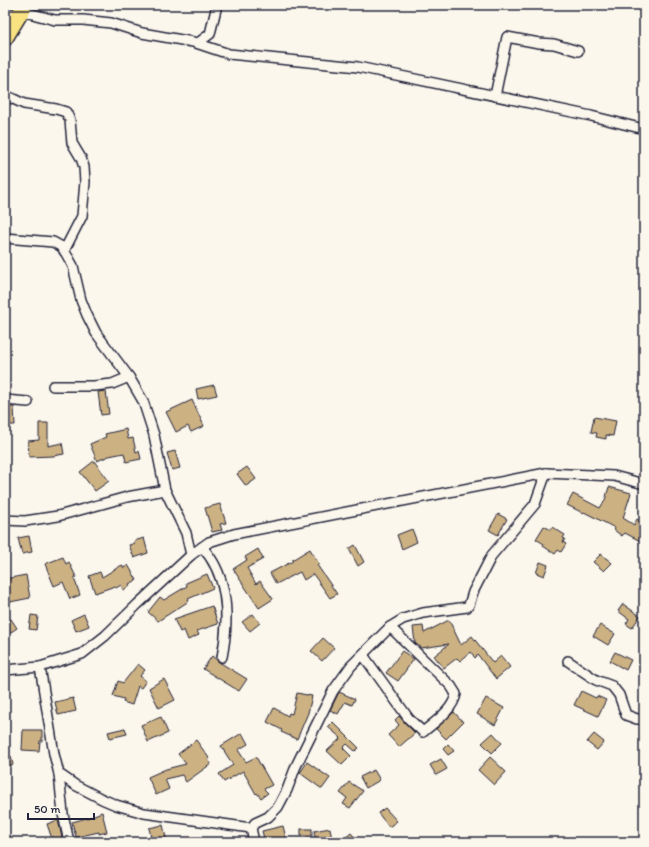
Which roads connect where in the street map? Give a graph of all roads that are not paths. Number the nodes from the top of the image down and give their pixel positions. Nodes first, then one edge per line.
1 (217, 5) edge
2 (17, 11) edge
3 (5, 38) edge
4 (198, 43) junction
5 (578, 51) dead end
6 (5, 95) edge
7 (495, 96) junction
8 (644, 129) edge
9 (5, 238) edge
10 (64, 251) junction
11 (128, 376) junction
12 (53, 386) dead end
13 (5, 400) edge
14 (28, 402) dead end
15 (546, 473) junction
16 (644, 484) edge
17 (165, 490) junction
18 (5, 520) edge
19 (202, 547) junction
20 (191, 555) junction
21 (390, 627) junction
22 (363, 654) junction
23 (222, 657) dead end
24 (568, 661) dead end
25 (40, 667) junction
26 (5, 670) edge
27 (644, 719) edge
28 (59, 774) junction
29 (251, 828) junction
30 (69, 842) edge
31 (254, 842) edge

1 - 4 street
2 - 3 main road
2 - 4 street
4 - 7 street
5 - 7 street
6 - 10 street
7 - 8 street
9 - 10 street
10 - 11 street
11 - 12 street
11 - 17 street
13 - 14 street
15 - 16 street
15 - 19 street
15 - 21 street
17 - 18 street
17 - 20 street
19 - 20 street
19 - 23 street
20 - 25 street
21 - 22 street
21 - 22 street
22 - 29 street
24 - 27 street
25 - 26 street
25 - 28 street
28 - 29 street
28 - 30 street
29 - 31 street

